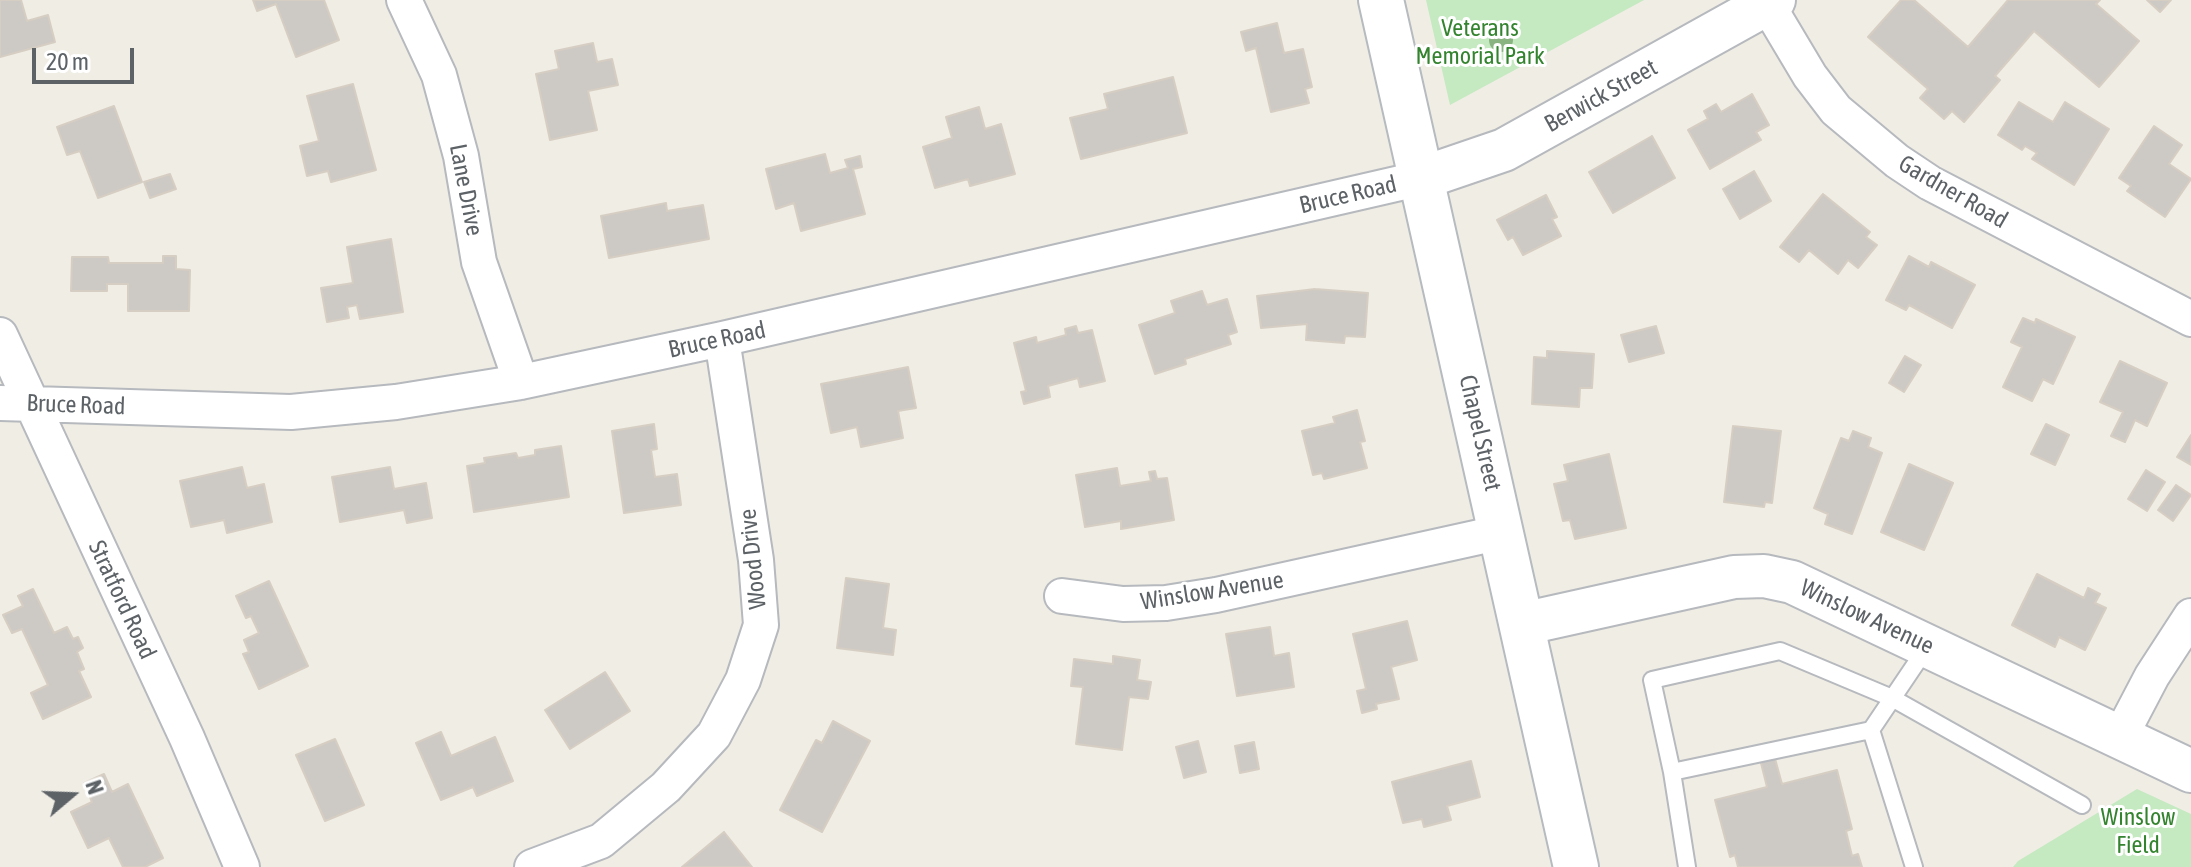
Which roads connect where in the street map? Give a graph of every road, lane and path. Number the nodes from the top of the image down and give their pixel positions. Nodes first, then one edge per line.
1 (404, 0) edge
2 (1381, 0) edge
3 (1770, 2) edge
4 (1422, 178) junction
5 (2191, 319) edge
6 (0, 335) edge
7 (722, 339) junction
8 (521, 382) junction
9 (15, 403) edge
10 (1502, 532) junction
11 (1062, 596) dead end
12 (2191, 616) edge
13 (1522, 624) junction
14 (1928, 645) junction
15 (1892, 698) junction
16 (1871, 730) junction
17 (2120, 737) junction
18 (2191, 771) edge
19 (1672, 772) junction
20 (2082, 805) dead end
21 (242, 867) edge
22 (532, 867) edge
23 (1576, 867) edge
24 (1687, 867) edge
25 (1914, 867) edge

1 - 8 street, Lane Drive
2 - 4 main road, Chapel Street
3 - 4 street, Berwick Street
3 - 5 street, Gardner Road
4 - 7 street, Bruce Road
4 - 10 main road, Chapel Street
6 - 9 street, Stratford Road
7 - 8 street, Bruce Road
7 - 22 street, Wood Drive
8 - 9 street, Bruce Road
9 - 21 street, Stratford Road
10 - 11 street, Winslow Avenue
10 - 13 main road, Chapel Street
12 - 17 street
13 - 14 street, Winslow Avenue
13 - 23 main road, Chapel Street
14 - 15 lane
14 - 17 street, Winslow Avenue
15 - 16 lane
15 - 19 lane
15 - 20 lane
16 - 19 lane
16 - 25 lane
17 - 18 street, Winslow Avenue
19 - 24 lane

